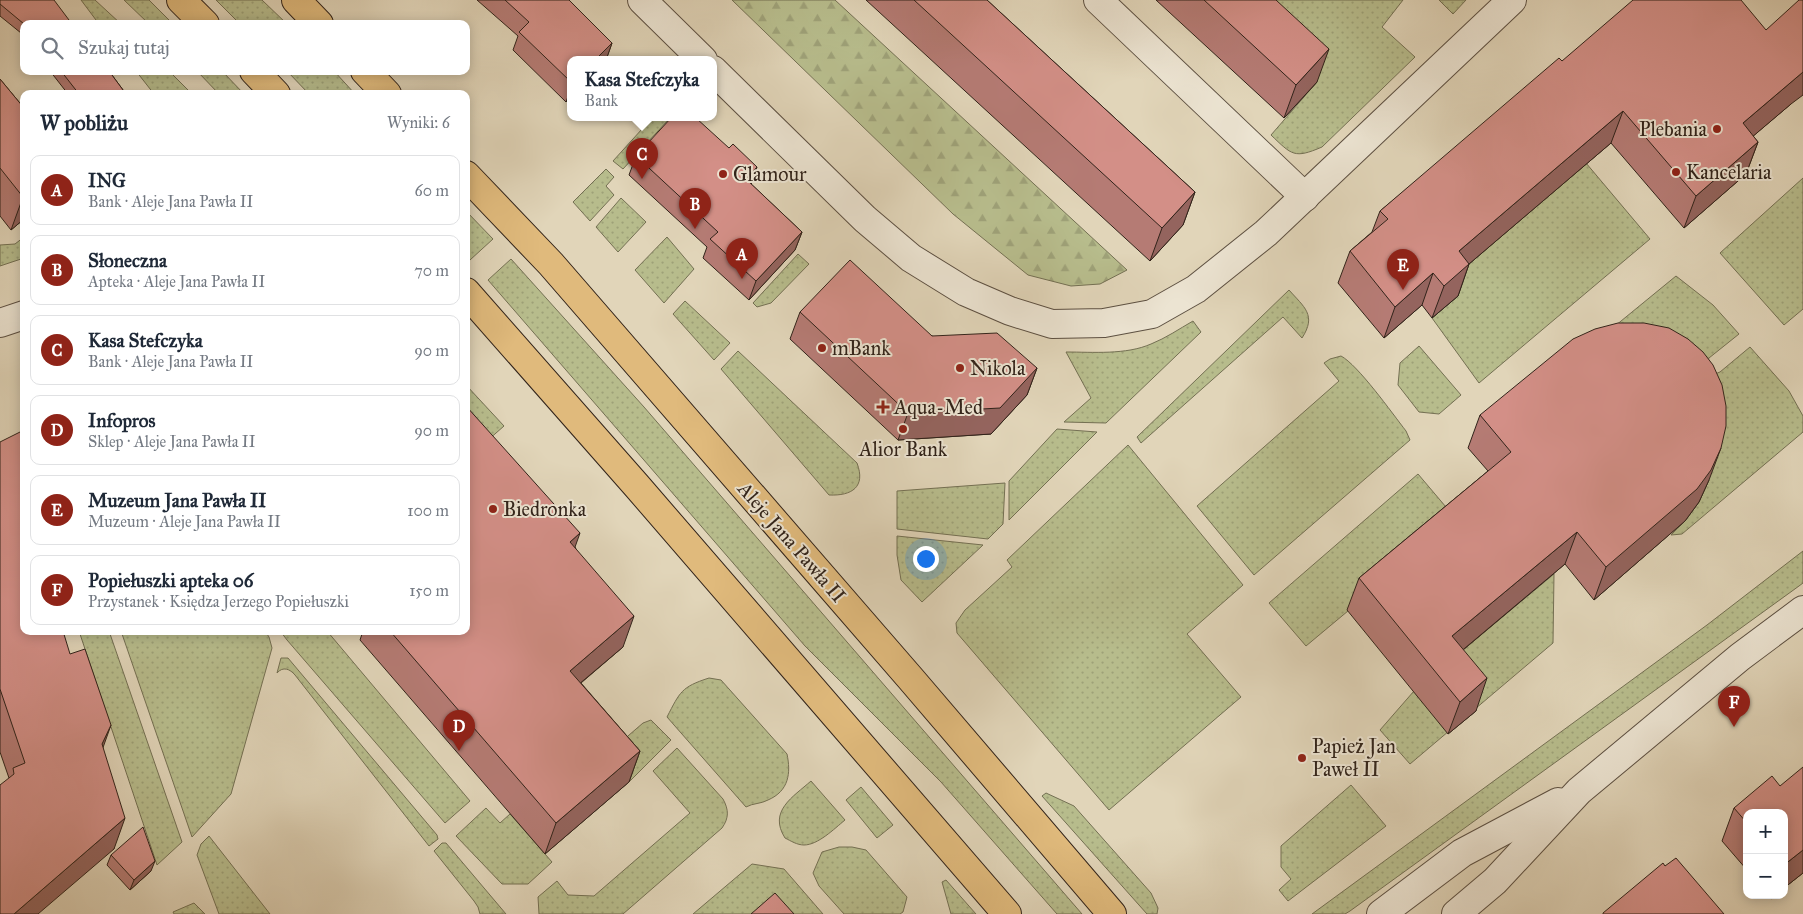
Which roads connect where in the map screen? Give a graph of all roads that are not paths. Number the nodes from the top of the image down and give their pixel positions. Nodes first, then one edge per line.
1 (181, 0) edge
2 (296, 0) edge
3 (642, 0) edge
4 (1098, 0) edge
5 (1512, 0) edge
6 (201, 20) edge
7 (315, 20) edge
8 (699, 56) edge
9 (717, 74) edge
10 (369, 75) edge
11 (383, 90) edge
12 (470, 179) edge
13 (1305, 197) junction
14 (470, 297) edge
15 (20, 316) edge
16 (0, 323) edge
17 (1803, 610) edge
18 (1579, 791) junction
19 (1007, 914) edge
20 (1112, 914) edge
21 (1381, 914) edge
22 (1456, 914) edge

1 - 6 main road
2 - 7 main road
3 - 8 street
4 - 13 street
5 - 13 street
9 - 13 street
10 - 11 main road
12 - 20 main road, Aleje Jana Pawła II
14 - 19 main road
15 - 16 street
17 - 18 street
18 - 21 street
18 - 22 street

